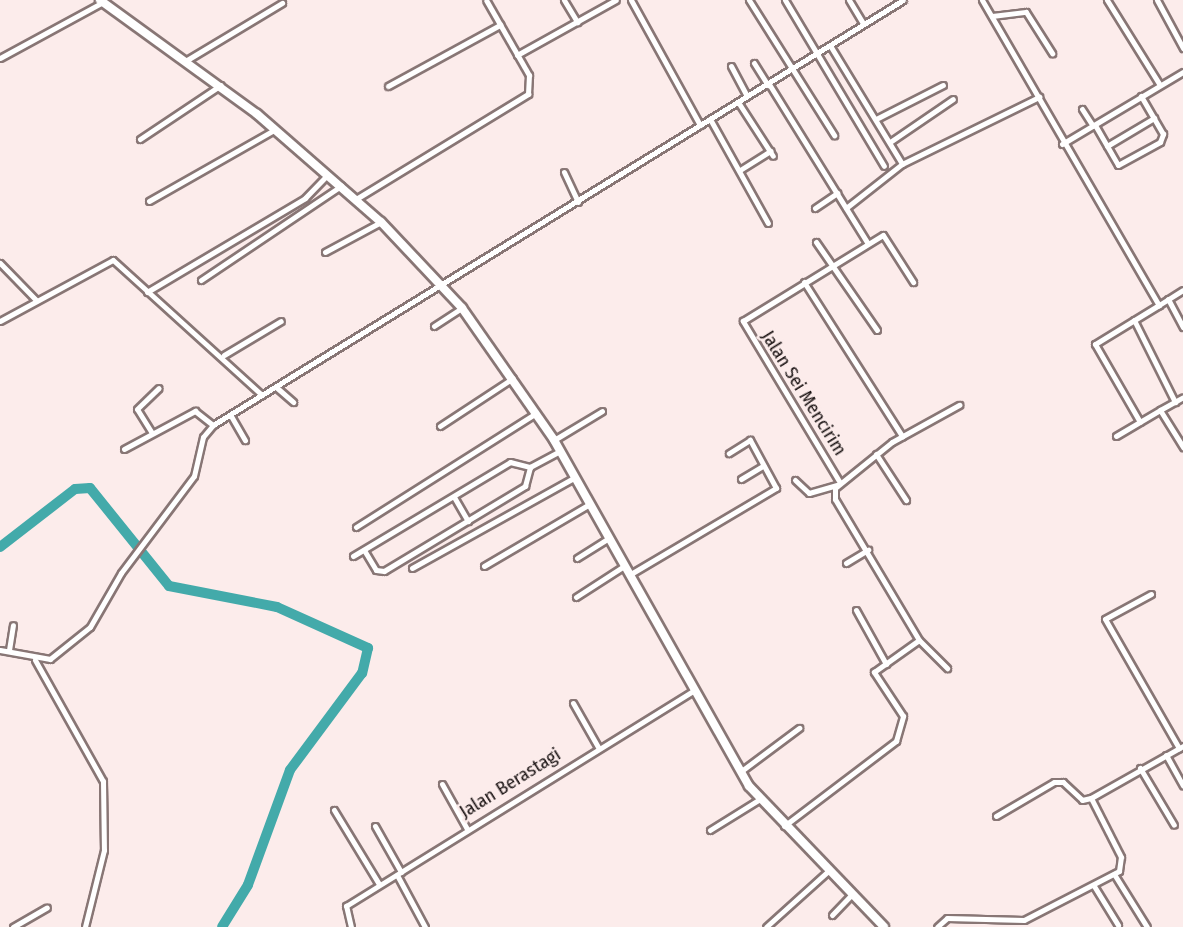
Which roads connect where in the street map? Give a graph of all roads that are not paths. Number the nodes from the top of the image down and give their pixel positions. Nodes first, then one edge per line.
1 (486, 0) edge
2 (564, 0) edge
3 (616, 0) edge
4 (631, 0) edge
5 (749, 0) edge
6 (785, 0) edge
7 (849, 0) edge
8 (903, 0) edge
9 (982, 0) edge
10 (1107, 0) edge
11 (1157, 0) edge
12 (101, 1) edge
13 (282, 3) dead end
14 (992, 16) junction
15 (578, 22) junction
16 (863, 23) junction
17 (500, 25) junction
18 (831, 47) junction
19 (1183, 48) edge
20 (1052, 53) dead end
21 (818, 54) junction
22 (517, 55) junction
23 (0, 58) edge
24 (187, 60) junction
25 (754, 63) dead end
26 (731, 66) dead end
27 (792, 69) junction
28 (1183, 72) edge
29 (768, 84) junction
30 (220, 85) junction
31 (943, 85) dead end
32 (1160, 85) junction
33 (388, 86) dead end
34 (747, 96) junction
35 (1141, 96) junction
36 (1039, 97) junction
37 (953, 99) dead end
38 (931, 101) dead end
39 (738, 102) junction
40 (934, 108) junction
41 (1083, 109) dead end
42 (1154, 118) junction
43 (710, 119) junction
44 (876, 119) junction
45 (700, 125) junction
46 (1094, 125) junction
47 (274, 130) junction
48 (834, 135) dead end
49 (140, 138) dead end
50 (890, 142) junction
51 (1062, 144) junction
52 (1107, 146) junction
53 (902, 164) junction
54 (884, 166) dead end
55 (740, 170) junction
56 (564, 172) dead end
57 (326, 176) junction
58 (341, 187) junction
59 (837, 193) junction
60 (356, 199) junction
61 (149, 201) dead end
62 (578, 202) junction
63 (815, 208) dead end
64 (846, 208) junction
65 (381, 222) junction
66 (768, 223) dead end
67 (816, 242) dead end
68 (867, 243) junction
69 (325, 253) dead end
70 (0, 263) edge
71 (834, 264) junction
72 (201, 280) dead end
73 (804, 282) junction
74 (914, 282) dead end
75 (439, 283) junction
76 (1183, 290) edge
77 (147, 292) junction
78 (1168, 299) junction
79 (36, 300) junction
80 (1158, 305) junction
81 (463, 308) junction
82 (0, 309) edge
83 (7, 317) junction
84 (1134, 320) junction
85 (0, 321) edge
86 (281, 321) dead end
87 (435, 326) dead end
88 (1183, 327) edge
89 (877, 330) dead end
90 (224, 355) junction
91 (513, 378) junction
92 (276, 387) junction
93 (159, 388) dead end
94 (262, 395) junction
95 (1183, 397) edge
96 (293, 402) dead end
97 (1175, 402) junction
98 (958, 405) dead end
99 (1160, 410) junction
100 (602, 411) dead end
101 (536, 413) junction
102 (231, 416) junction
103 (1140, 422) junction
104 (213, 425) junction
105 (440, 426) dead end
106 (152, 433) junction
107 (902, 436) junction
108 (1116, 436) dead end
109 (245, 440) dead end
110 (554, 440) junction
111 (1183, 447) edge
112 (124, 449) dead end
113 (560, 451) junction
114 (729, 453) dead end
115 (876, 454) junction
116 (764, 466) junction
117 (530, 467) junction
118 (574, 478) junction
119 (741, 479) dead end
120 (795, 480) dead end
121 (838, 483) junction
122 (454, 497) junction
123 (906, 500) dead end
124 (588, 505) junction
125 (468, 521) junction
126 (356, 527) dead end
127 (607, 539) junction
128 (364, 550) junction
129 (868, 550) junction
130 (352, 556) dead end
131 (577, 558) dead end
132 (846, 563) dead end
133 (484, 566) dead end
134 (624, 566) junction
135 (412, 568) dead end
136 (629, 575) junction
137 (1151, 594) dead end
138 (576, 597) dead end
139 (856, 610) dead end
140 (13, 625) dead end
141 (919, 640) junction
142 (4, 650) edge
143 (0, 659) edge
144 (35, 660) junction
145 (886, 664) junction
146 (947, 668) dead end
147 (694, 691) junction
148 (573, 703) dead end
149 (799, 728) dead end
150 (598, 747) junction
151 (1181, 747) edge
152 (1166, 755) junction
153 (1140, 768) junction
154 (740, 772) junction
155 (442, 784) dead end
156 (1183, 786) edge
157 (1091, 798) junction
158 (760, 799) junction
159 (334, 810) dead end
160 (996, 816) dead end
161 (376, 825) dead end
162 (1174, 825) dead end
163 (784, 826) junction
164 (467, 829) junction
165 (710, 830) dead end
166 (827, 872) junction
167 (399, 874) junction
168 (1114, 874) junction
169 (379, 884) junction
170 (1094, 887) junction
171 (851, 895) junction
172 (47, 906) dead end
173 (832, 915) dead end
174 (1118, 925) dead end
175 (13, 927) edge
176 (85, 927) edge
177 (351, 927) edge
178 (425, 927) edge
179 (766, 927) edge
180 (884, 927) edge
181 (937, 927) edge
182 (1147, 927) edge

1 - 17 street
2 - 15 street
3 - 15 street
4 - 45 street
5 - 27 street
6 - 21 street
7 - 16 street
8 - 16 street
9 - 14 street
10 - 32 street
11 - 19 street
12 - 23 street
12 - 24 main road
13 - 24 street
14 - 20 street
14 - 36 street
15 - 22 street
16 - 18 street
17 - 22 street
17 - 33 street
18 - 21 street
18 - 44 street
21 - 27 street
21 - 54 street
22 - 60 street
24 - 30 main road
25 - 29 street
26 - 34 street
27 - 29 street
27 - 48 street
28 - 32 street
29 - 34 street
29 - 59 street
30 - 47 main road
30 - 49 street
31 - 44 street
32 - 35 street
34 - 39 street
35 - 42 street
35 - 46 street
36 - 51 street
36 - 53 street
37 - 40 street
38 - 40 street
39 - 43 street
39 - 55 street
40 - 50 street
41 - 46 street
42 - 52 street
42 - 52 street
43 - 45 street
43 - 55 street
44 - 50 street
45 - 62 street
46 - 51 street
46 - 52 street
47 - 57 main road
47 - 61 street
50 - 53 street
51 - 80 street
53 - 64 street
55 - 66 street
56 - 62 street
57 - 58 main road
57 - 77 street
58 - 60 main road
58 - 72 street
59 - 63 street
59 - 64 street
60 - 65 main road
62 - 75 street
64 - 68 street
65 - 69 street
65 - 75 main road
67 - 71 street
68 - 71 street, Jalan Sei Mencirim
68 - 74 street
70 - 79 street
71 - 73 street, Jalan Sei Mencirim
71 - 89 street
73 - 107 street
73 - 121 street, Jalan Sei Mencirim
75 - 81 main road
75 - 92 street
76 - 78 street
77 - 79 street
77 - 90 street
78 - 80 street
78 - 88 street
79 - 83 street
80 - 84 street
81 - 87 street
81 - 91 main road
82 - 83 street
83 - 85 street
84 - 97 street
84 - 103 street
86 - 90 street
90 - 94 street
91 - 101 main road
91 - 105 street
92 - 94 street
92 - 96 street
93 - 106 street
94 - 102 street
95 - 97 street
97 - 99 street
98 - 107 street
99 - 103 street
99 - 111 street
100 - 110 street
101 - 110 main road
101 - 126 street
102 - 104 street
102 - 109 street
103 - 108 street
104 - 106 street
104 - 144 street
106 - 112 street
107 - 115 street
110 - 113 main road
113 - 117 street
113 - 118 main road
114 - 116 street
115 - 121 street
115 - 123 street
116 - 119 street
116 - 136 street
117 - 122 street
117 - 125 street
118 - 124 main road
118 - 135 street
120 - 121 street
121 - 129 street, Jalan Sei Mencirim
122 - 125 street
122 - 128 street
124 - 127 main road
124 - 133 street
125 - 128 street
127 - 131 street
127 - 134 main road
128 - 130 street
129 - 132 street
129 - 141 street, Jalan Sei Mencirim
134 - 136 main road
134 - 138 street
136 - 147 main road
137 - 151 street
139 - 145 street
140 - 142 street
141 - 145 street
141 - 146 street, Jalan Sei Mencirim
142 - 143 street
142 - 144 street
144 - 176 street
145 - 163 street
147 - 150 street, Jalan Berastagi
147 - 154 main road
148 - 150 street
149 - 154 street
150 - 164 street, Jalan Berastagi
151 - 152 street
152 - 153 street
152 - 156 street
153 - 157 street
153 - 162 street
154 - 158 main road
155 - 164 street
157 - 160 street
157 - 168 street
158 - 163 main road
158 - 165 street
159 - 169 street
161 - 167 street
163 - 166 main road
164 - 167 street, Jalan Berastagi
166 - 171 main road
166 - 179 street
167 - 169 street, Jalan Berastagi
167 - 178 street
168 - 170 street
168 - 182 street
169 - 177 street, Jalan Berastagi
170 - 174 street
170 - 181 street
171 - 173 street
171 - 180 main road
172 - 175 street

